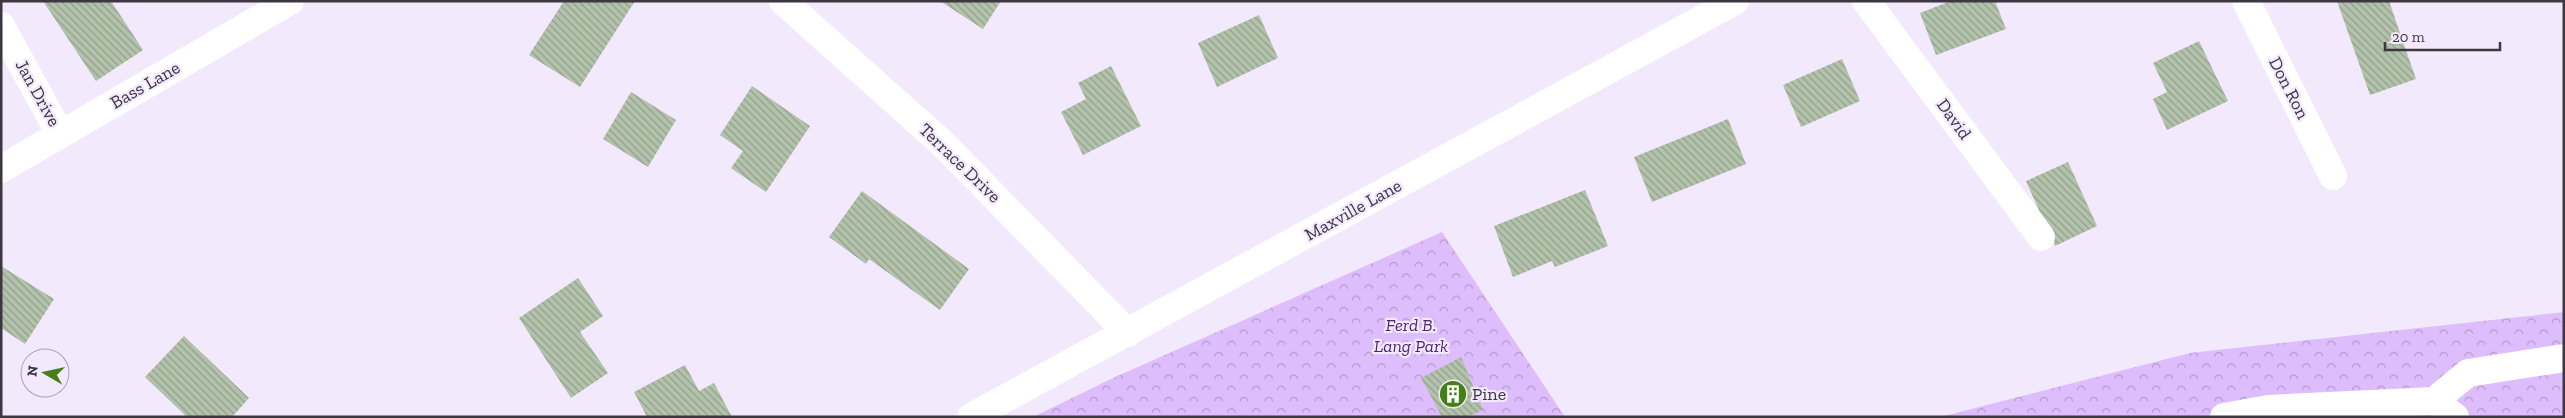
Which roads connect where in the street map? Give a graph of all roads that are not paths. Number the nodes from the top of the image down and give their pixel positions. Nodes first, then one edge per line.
1 (290, 1) edge
2 (783, 1) edge
3 (1735, 1) edge
4 (1866, 1) edge
5 (2246, 1) edge
6 (1, 26) edge
7 (60, 134) junction
8 (1, 169) edge
9 (2333, 176) dead end
10 (2041, 237) dead end
11 (1128, 333) junction
12 (2564, 358) edge
13 (2434, 400) junction
14 (971, 417) edge
15 (2224, 417) edge
16 (2455, 417) edge

1 - 7 street, Bass Lane
2 - 11 street, Terrace Drive
3 - 11 street, Maxville Lane
4 - 10 street, David
5 - 9 street, Don Ron
6 - 7 street, Jan Drive
7 - 8 street, Bass Lane
11 - 14 street, Maxville Lane
12 - 13 street
13 - 15 street
13 - 16 street

